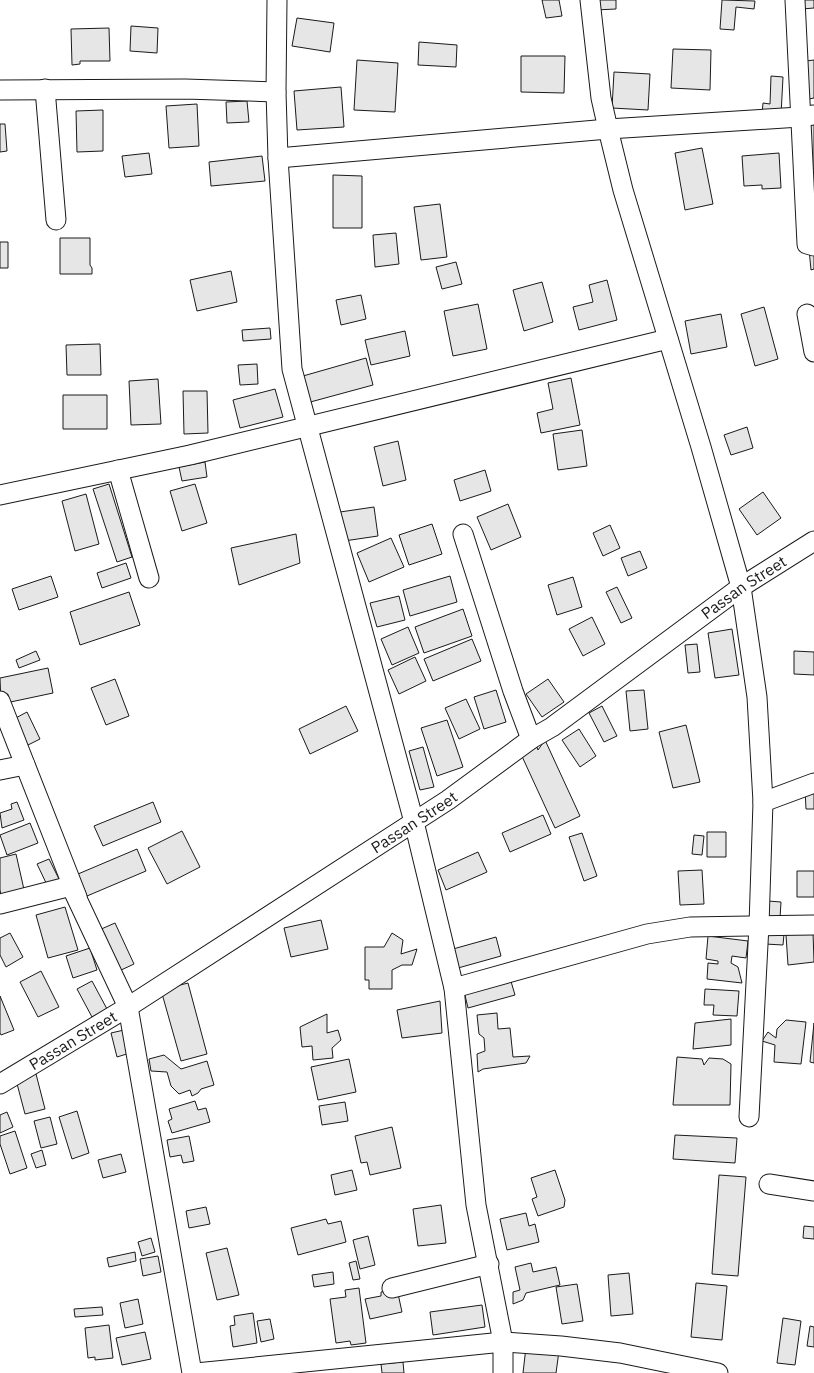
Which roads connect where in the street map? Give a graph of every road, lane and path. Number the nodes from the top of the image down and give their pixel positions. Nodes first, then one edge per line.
1 (277, 0) edge
2 (590, 0) edge
3 (795, 0) edge
4 (45, 89) junction
5 (0, 90) edge
6 (276, 92) junction
7 (807, 116) edge
8 (608, 129) junction
9 (278, 158) junction
10 (56, 220) dead end
11 (814, 246) edge
12 (807, 314) dead end
13 (668, 339) junction
14 (814, 352) edge
15 (306, 426) junction
16 (118, 470) junction
17 (0, 495) edge
18 (463, 534) dead end
19 (814, 542) edge
20 (149, 578) dead end
21 (741, 587) junction
22 (0, 701) edge
23 (531, 739) junction
24 (25, 765) junction
25 (0, 770) edge
26 (814, 783) edge
27 (763, 802) junction
28 (414, 822) junction
29 (0, 904) edge
30 (759, 925) junction
31 (814, 925) edge
32 (454, 988) junction
33 (126, 1003) junction
34 (0, 1084) edge
35 (749, 1117) dead end
36 (770, 1184) dead end
37 (814, 1191) edge
38 (489, 1264) junction
39 (392, 1288) dead end
40 (503, 1342) junction
41 (194, 1373) edge
42 (503, 1373) edge
43 (718, 1373) edge

1 - 6 street
2 - 8 street
3 - 7 street
4 - 5 street
4 - 6 street
4 - 10 street
6 - 9 street
7 - 8 street
7 - 11 street
8 - 9 street
8 - 13 street
9 - 15 street
12 - 14 street
13 - 15 street
13 - 21 street
15 - 16 street
15 - 28 street
16 - 17 street
16 - 20 street
18 - 23 street
19 - 21 street, Passan Street
21 - 23 street, Passan Street
21 - 27 street
22 - 24 street
23 - 28 street, Passan Street
24 - 25 street
24 - 33 street
26 - 27 street
27 - 30 street
28 - 32 street
28 - 33 street, Passan Street
29 - 33 street
30 - 31 street
30 - 32 street
30 - 35 street
32 - 38 street
33 - 34 street, Passan Street
33 - 41 street
36 - 37 street
38 - 39 street
38 - 40 street
40 - 41 street
40 - 42 street
40 - 43 street

